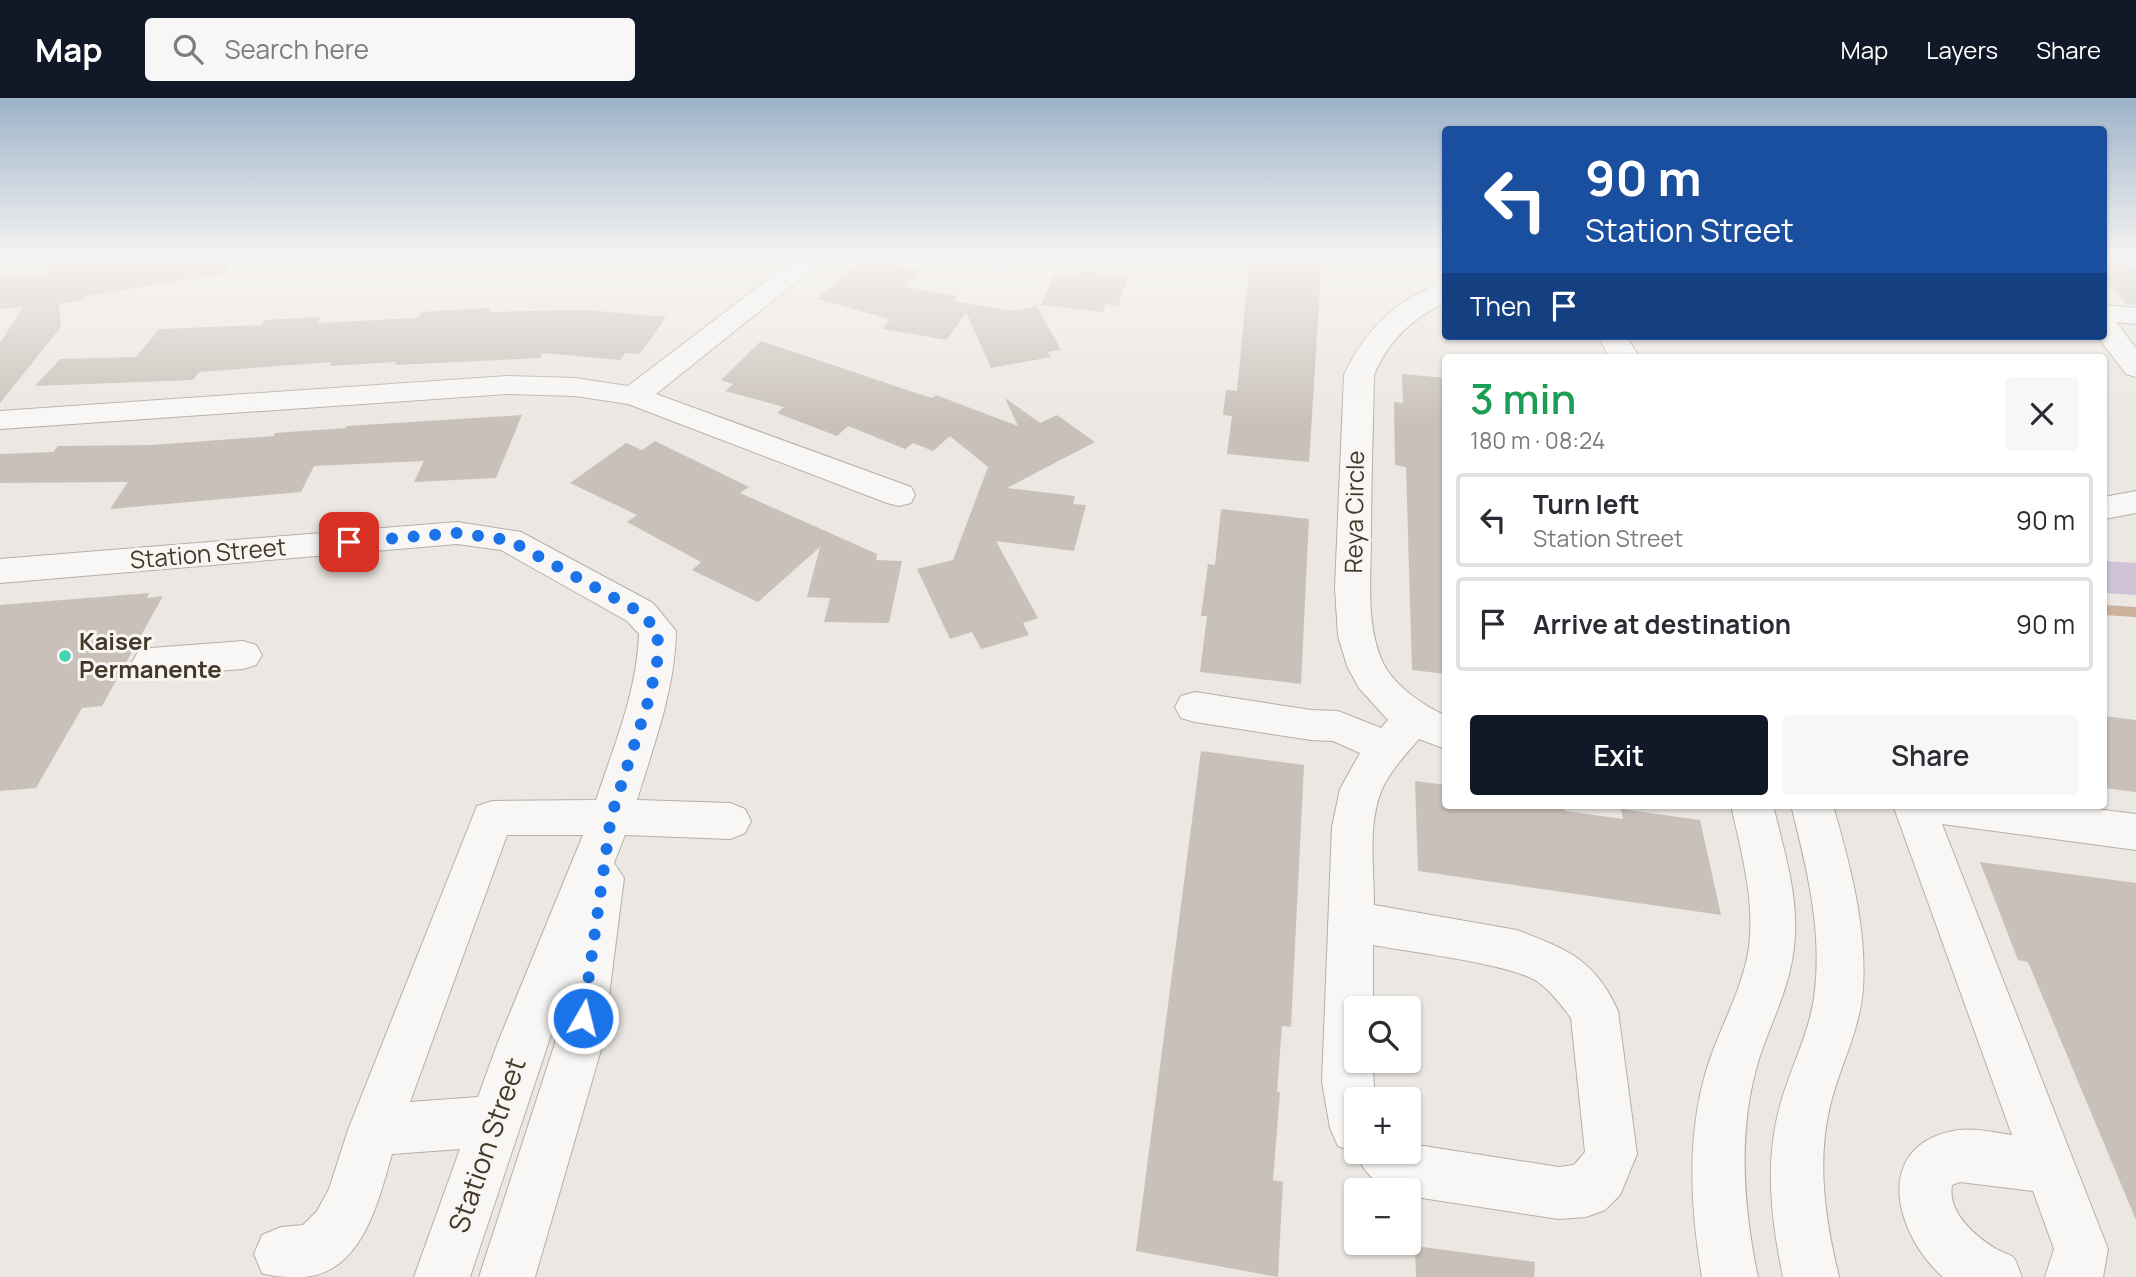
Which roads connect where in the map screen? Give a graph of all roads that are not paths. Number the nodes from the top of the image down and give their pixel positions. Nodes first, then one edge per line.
1 (742, 313) edge
2 (1408, 313) edge
3 (2107, 313) edge
4 (2136, 316) edge
5 (2107, 330) edge
6 (2136, 368) edge
7 (634, 396) junction
8 (0, 419) edge
9 (899, 495) dead end
10 (2136, 502) edge
11 (2107, 507) edge
12 (0, 571) edge
13 (243, 655) dead end
14 (151, 662) dead end
15 (1195, 707) dead end
16 (1415, 733) edge
17 (1753, 809) edge
18 (1813, 809) edge
19 (1916, 809) edge
20 (1961, 809) edge
21 (611, 817) junction
22 (730, 821) dead end
23 (2136, 832) edge
24 (1351, 921) junction
25 (1348, 1087) edge
26 (496, 1121) junction
27 (374, 1130) junction
28 (1400, 1164) edge
29 (2052, 1168) junction
30 (281, 1254) dead end
31 (442, 1277) edge
32 (507, 1277) edge
33 (1730, 1277) edge
34 (1811, 1277) edge
35 (1993, 1277) edge
36 (2073, 1277) edge

1 - 7 street
2 - 16 street, Reya Circle
3 - 4 street
5 - 6 street
7 - 8 street
7 - 9 street
10 - 11 street
12 - 21 street, Station Street
13 - 14 street
15 - 16 street
16 - 24 street
17 - 33 street
18 - 34 street
19 - 29 street
20 - 23 street
21 - 22 street
21 - 26 street, Station Street
21 - 27 street
21 - 32 street, Station Street
24 - 25 street
24 - 28 street
26 - 27 street
26 - 31 street, Station Street
27 - 30 street
29 - 35 street
29 - 36 street

